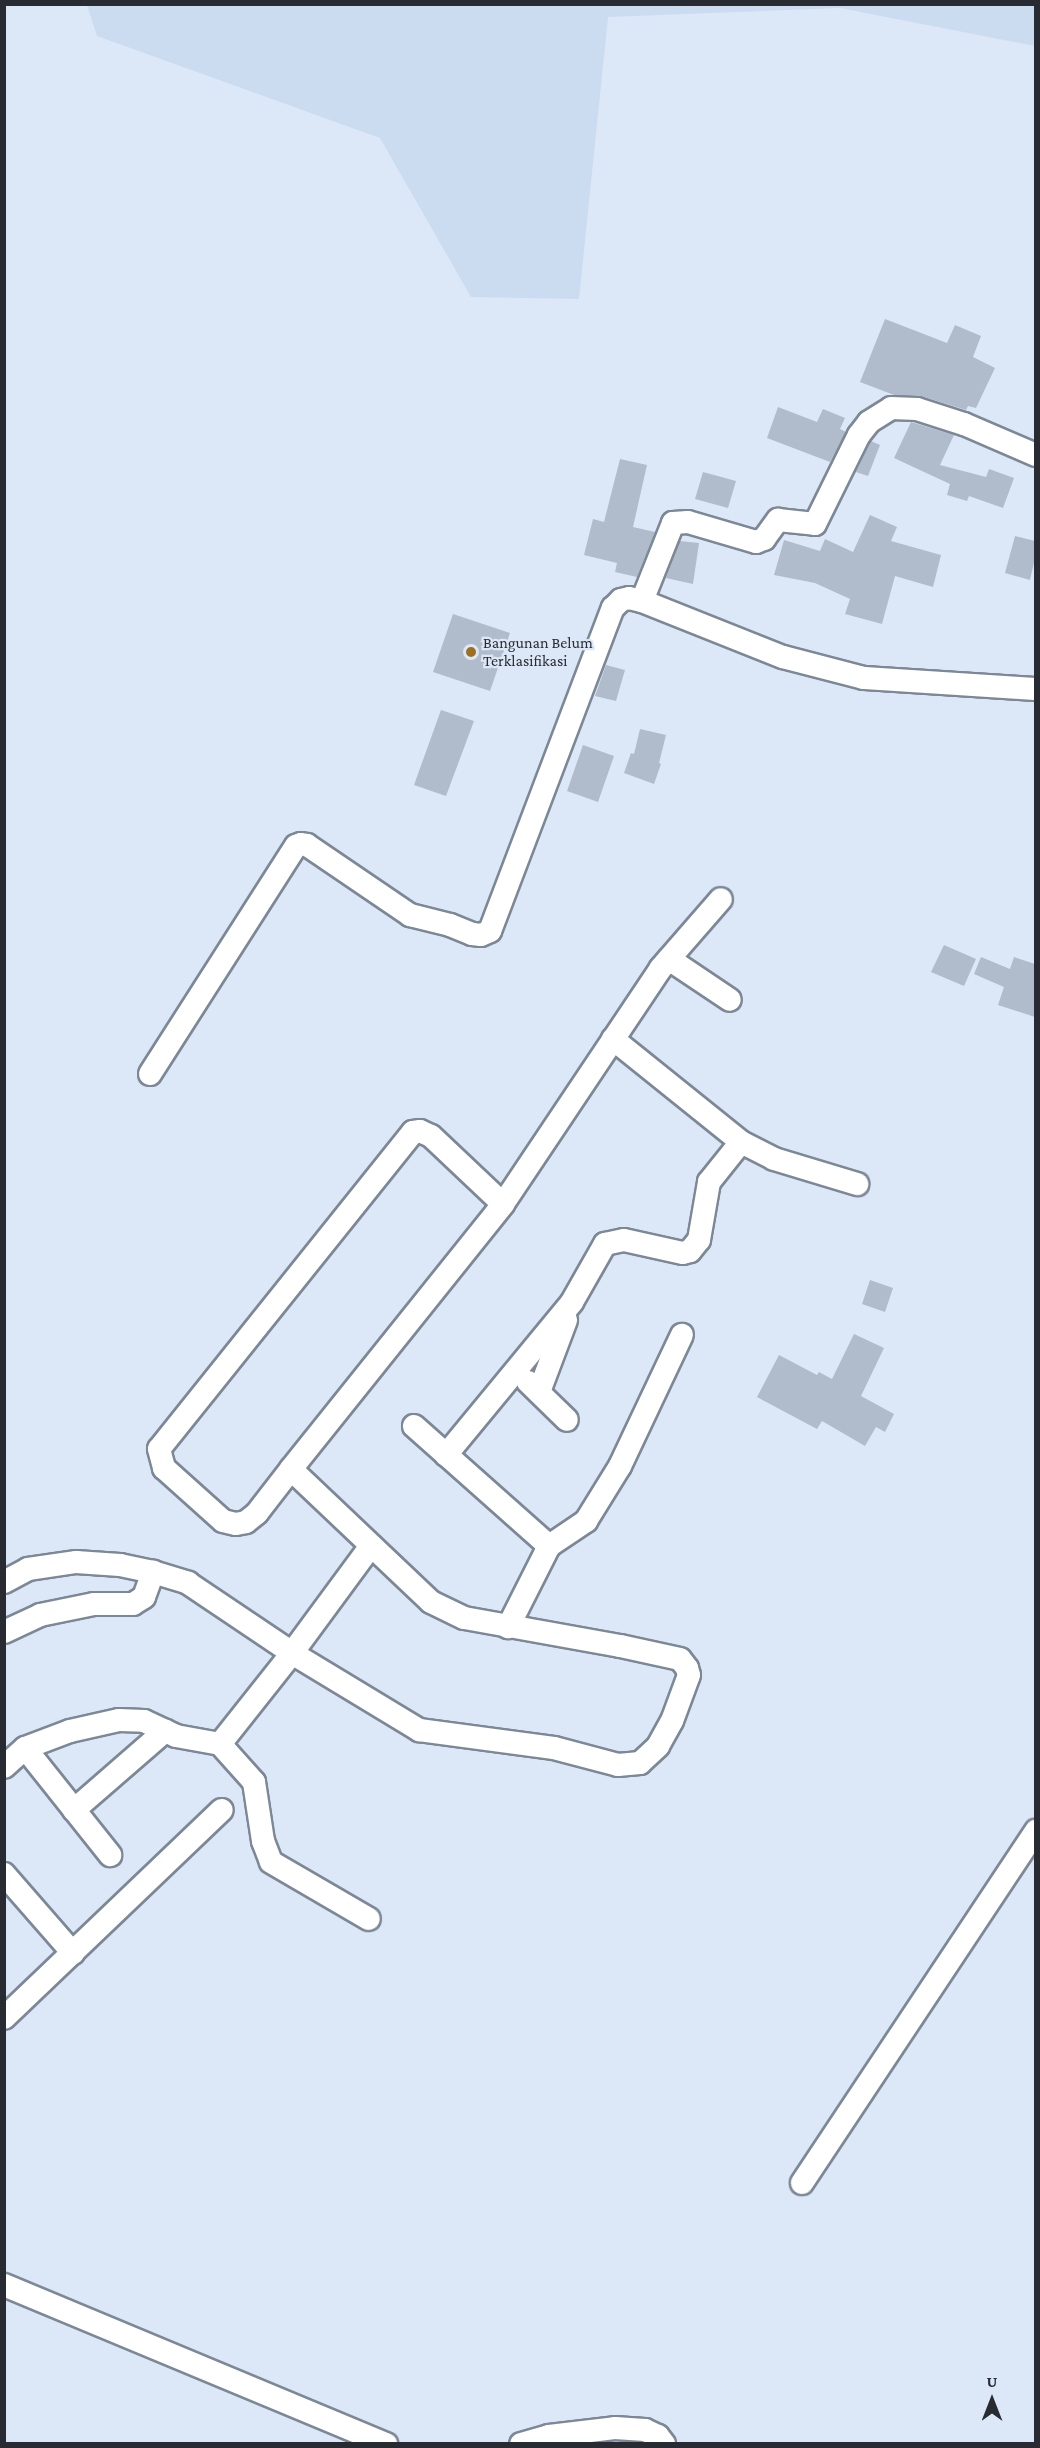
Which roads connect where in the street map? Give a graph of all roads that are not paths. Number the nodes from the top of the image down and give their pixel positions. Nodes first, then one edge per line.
1 (1035, 455) edge
2 (642, 601) junction
3 (1035, 689) edge
4 (722, 899) dead end
5 (669, 959) junction
6 (730, 1000) dead end
7 (613, 1039) junction
8 (150, 1074) dead end
9 (741, 1142) junction
10 (857, 1184) dead end
11 (504, 1204) junction
12 (572, 1302) junction
13 (682, 1335) dead end
14 (516, 1370) junction
15 (539, 1392) junction
16 (567, 1420) dead end
17 (414, 1426) dead end
18 (446, 1455) junction
19 (291, 1468) junction
20 (371, 1546) junction
21 (549, 1546) junction
22 (153, 1572) junction
23 (4, 1582) edge
24 (508, 1627) junction
25 (4, 1632) edge
26 (292, 1653) junction
27 (165, 1731) junction
28 (220, 1744) junction
29 (25, 1748) junction
30 (4, 1767) edge
31 (74, 1810) junction
32 (222, 1810) dead end
33 (1035, 1831) edge
34 (110, 1855) dead end
35 (4, 1874) edge
36 (369, 1918) dead end
37 (73, 1953) junction
38 (4, 2018) edge
39 (802, 2183) dead end
40 (4, 2285) edge
41 (386, 2444) edge
42 (521, 2444) edge
43 (664, 2444) edge

1 - 2 street
2 - 3 street
2 - 8 street
4 - 5 street
5 - 6 street
5 - 7 street
7 - 9 street
7 - 11 street
9 - 10 street
9 - 12 street
11 - 19 street
11 - 19 street
12 - 14 street
12 - 15 street
13 - 21 street
14 - 15 street
14 - 18 street
15 - 16 street
17 - 18 street
18 - 21 street
19 - 20 street
20 - 24 street
20 - 26 street
21 - 24 street
22 - 23 street
22 - 25 street
22 - 26 street
24 - 26 street
26 - 28 street
27 - 28 street
27 - 29 street
27 - 31 street
28 - 36 street
29 - 30 street
29 - 31 street
31 - 34 street
32 - 37 street
33 - 39 street
35 - 37 street
37 - 38 street
40 - 41 street
42 - 43 street

